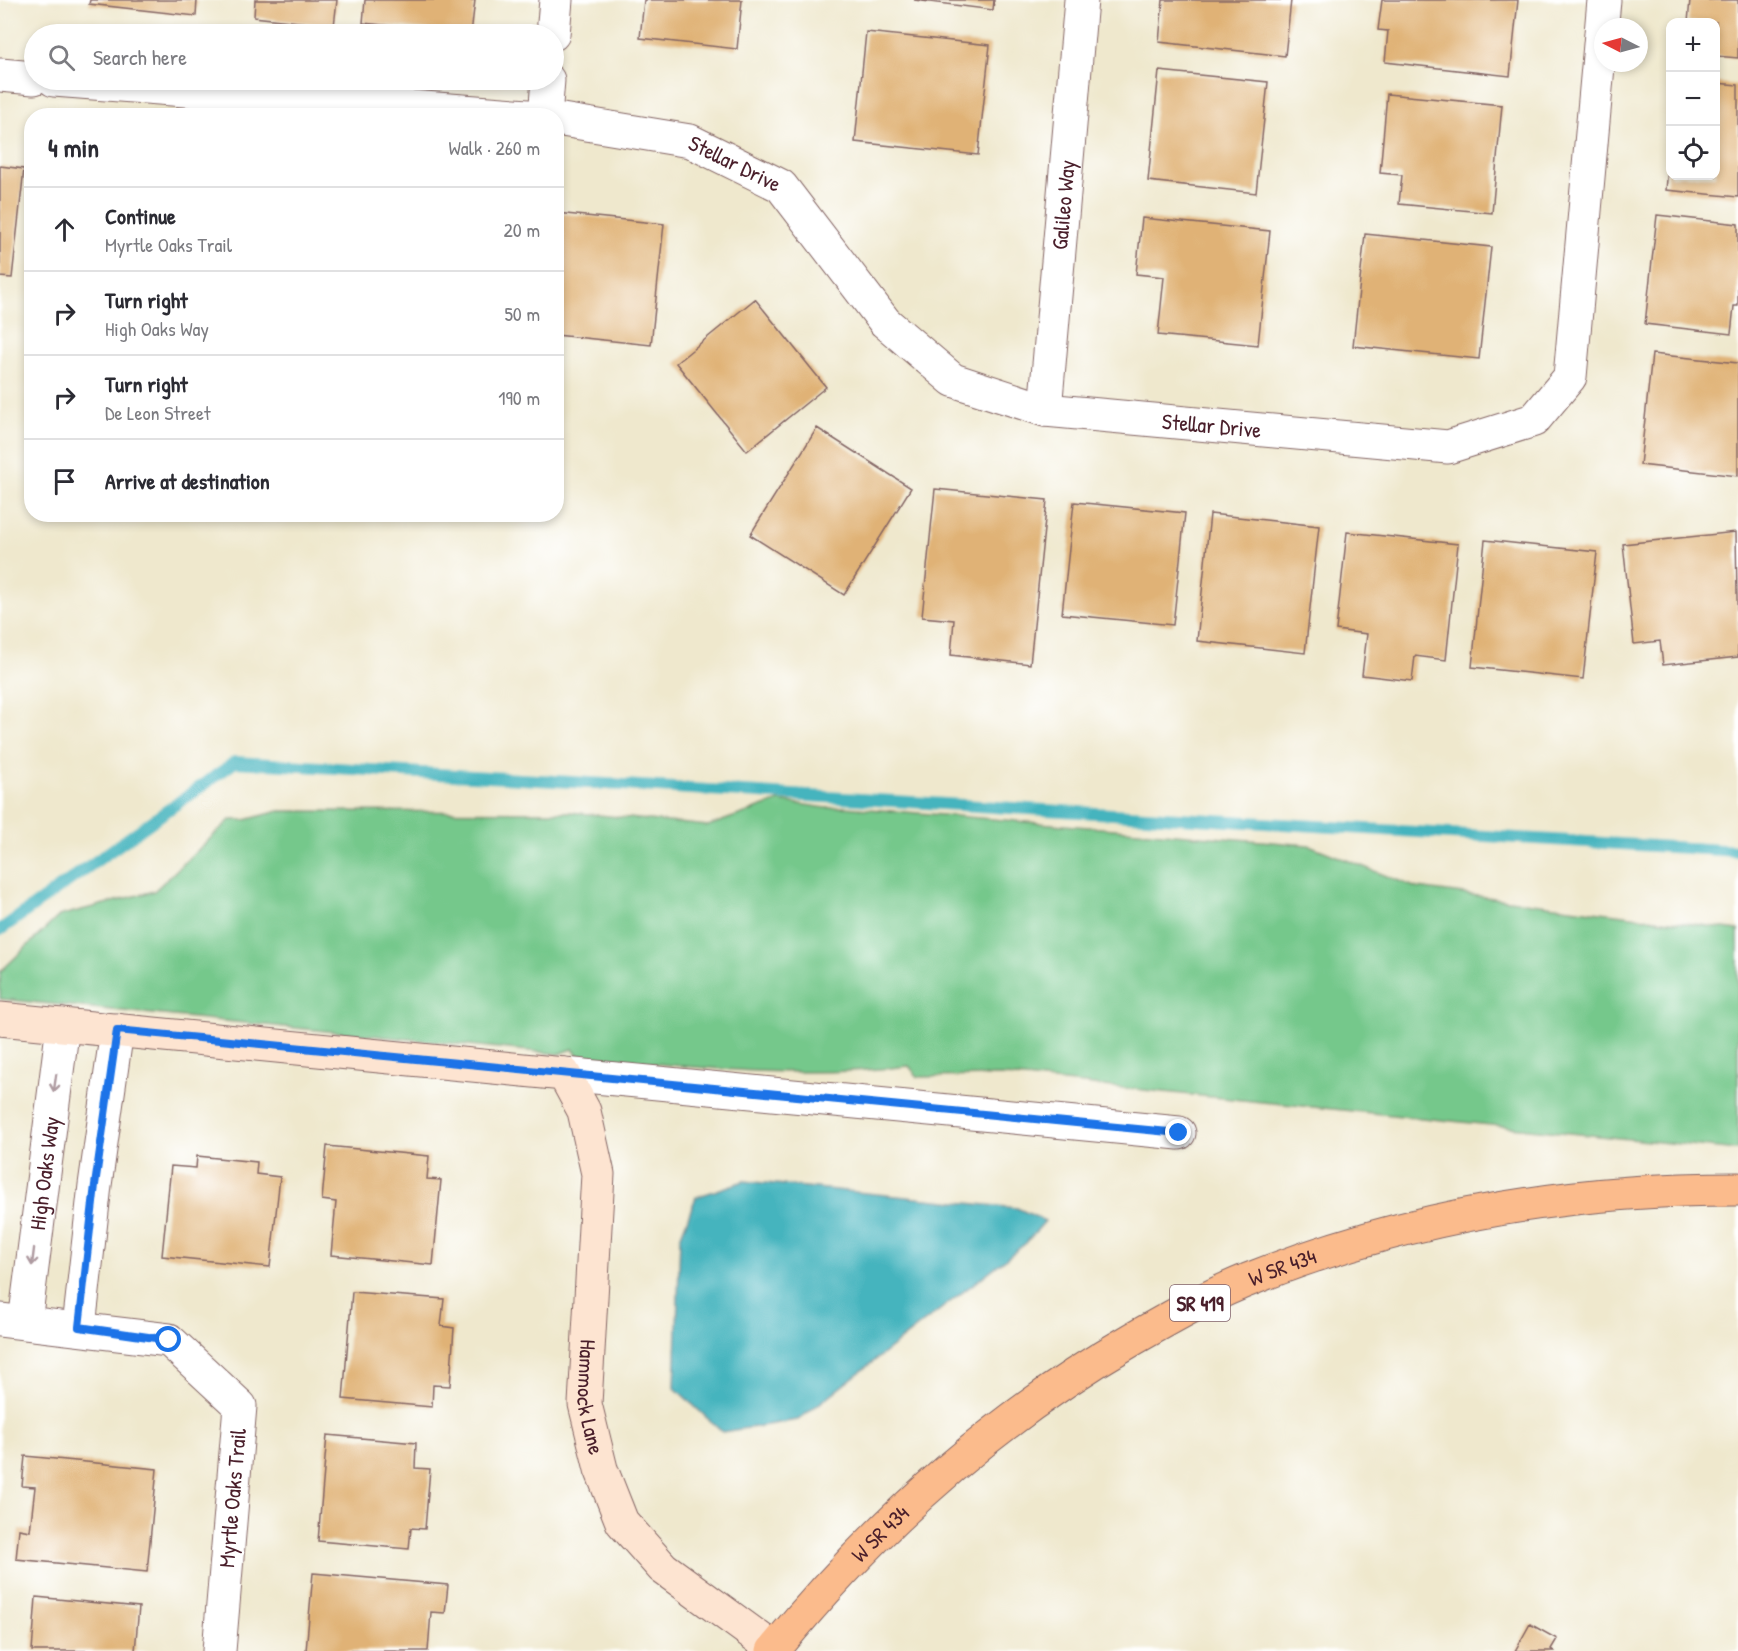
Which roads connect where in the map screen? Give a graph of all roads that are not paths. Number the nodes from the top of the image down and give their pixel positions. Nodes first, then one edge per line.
1 (556, 0) edge
2 (1081, 0) edge
3 (1604, 0) edge
4 (554, 24) edge
5 (0, 75) edge
6 (24, 77) edge
7 (186, 90) edge
8 (547, 90) edge
9 (423, 108) edge
10 (546, 108) edge
11 (564, 120) edge
12 (1045, 410) junction
13 (0, 1019) edge
14 (63, 1025) junction
15 (117, 1030) junction
16 (564, 1074) junction
17 (1179, 1133) dead end
18 (43, 1178) junction
19 (95, 1185) junction
20 (1738, 1189) edge
21 (12, 1321) edge
22 (79, 1327) junction
23 (774, 1650) edge
24 (219, 1651) edge

1 - 4 street
2 - 12 street, Galileo Way
3 - 12 street, Stellar Drive
5 - 6 street
7 - 9 street
8 - 10 street
11 - 12 street, Stellar Drive
13 - 14 street
14 - 15 street
14 -> 18 street, High Oaks Way
15 - 16 street
15 - 19 street
16 - 17 street
16 - 23 street, Hammock Lane
18 - 19 street
18 -> 21 street, High Oaks Way
19 - 22 street
20 - 23 main road, W SR 434 / SR 419
21 - 22 street, Myrtle Oaks Trail
22 - 24 street, Myrtle Oaks Trail

